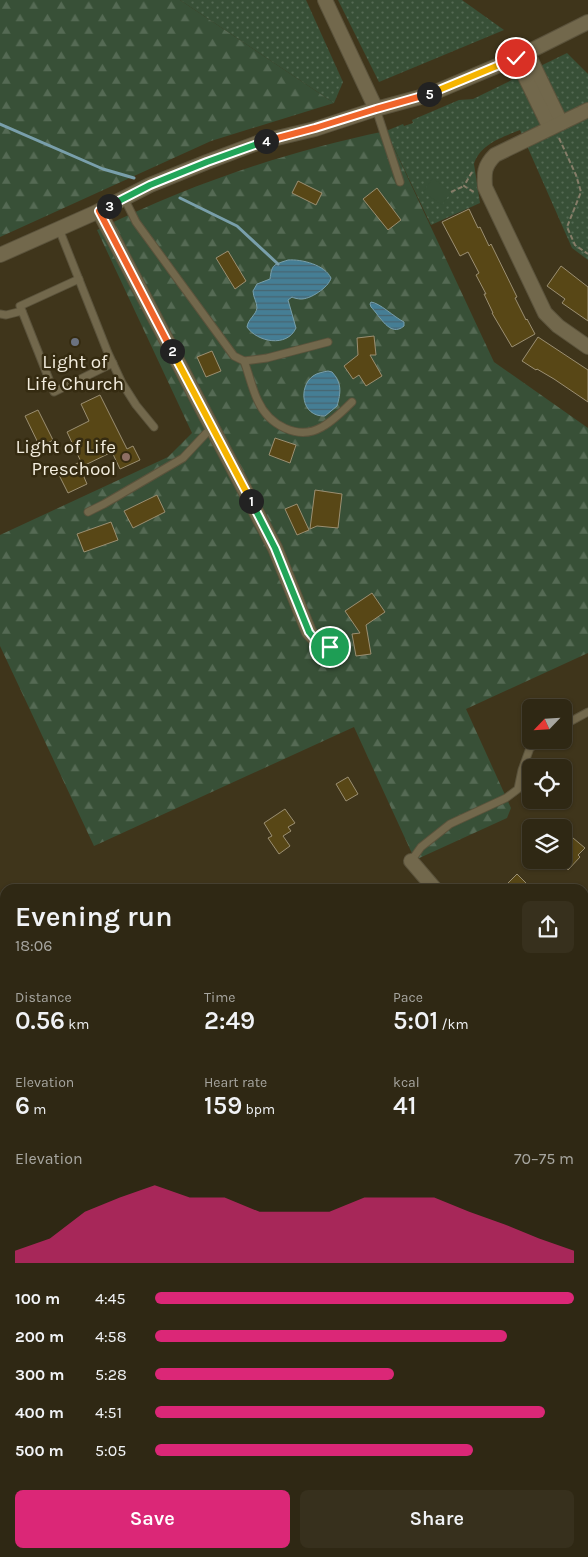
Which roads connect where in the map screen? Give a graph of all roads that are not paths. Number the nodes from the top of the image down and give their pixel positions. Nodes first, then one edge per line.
1 (325, 0) edge
2 (588, 22) edge
3 (522, 55) junction
4 (376, 109) junction
5 (588, 110) edge
6 (555, 126) junction
7 (400, 182) dead end
8 (124, 198) junction
9 (99, 211) junction
10 (59, 229) junction
11 (0, 256) edge
12 (79, 279) junction
13 (22, 311) junction
14 (0, 314) edge
15 (328, 342) dead end
16 (588, 347) edge
17 (244, 361) junction
18 (113, 363) junction
19 (352, 402) dead end
20 (154, 426) dead end
21 (212, 427) junction
22 (88, 512) dead end
23 (340, 646) dead end
24 (588, 712) edge
25 (572, 721) edge
26 (530, 749) edge
27 (411, 861) joint
28 (431, 884) edge

1 - 4 street
2 - 3 street
3 - 4 street
3 - 6 street
4 - 7 lane
4 - 8 street
5 - 6 street
6 - 16 street
8 - 9 street
8 - 17 lane
9 - 10 street
9 - 21 street
10 - 11 street
10 - 12 lane
12 - 13 lane
12 - 18 lane
13 - 14 lane
13 - 18 lane
15 - 17 lane
17 - 19 lane
18 - 20 lane
21 - 22 lane
21 - 23 street
24 - 25 lane
26 - 27 lane
27 - 28 street

